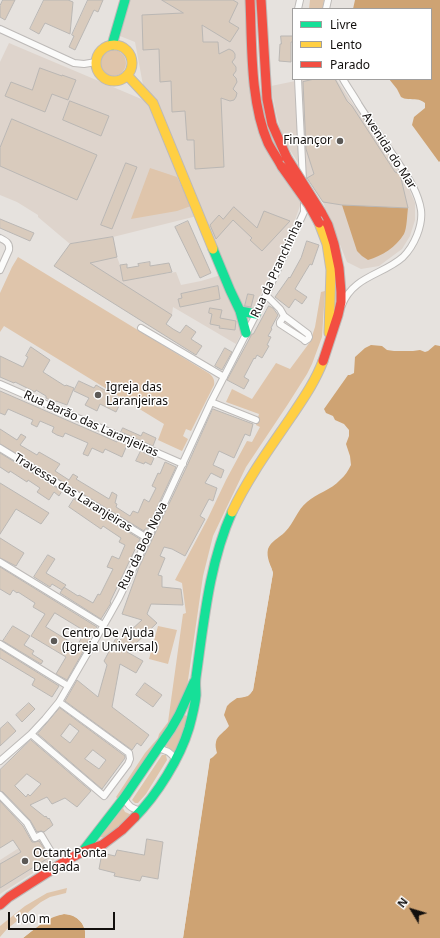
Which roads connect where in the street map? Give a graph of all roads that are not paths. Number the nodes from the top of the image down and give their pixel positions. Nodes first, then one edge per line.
1 (125, 0) edge
2 (250, 0) edge
3 (261, 0) edge
4 (0, 28) edge
5 (112, 45) junction
6 (96, 62) junction
7 (127, 75) junction
8 (298, 80) edge
9 (344, 80) edge
10 (0, 238) edge
11 (0, 270) edge
12 (266, 295) junction
13 (340, 310) junction
14 (240, 311) junction
15 (256, 314) junction
16 (284, 316) junction
17 (141, 328) dead end
18 (246, 333) junction
19 (329, 343) junction
20 (224, 377) junction
21 (0, 384) edge
22 (210, 402) junction
23 (256, 420) dead end
24 (0, 448) edge
25 (182, 464) junction
26 (147, 538) junction
27 (0, 562) edge
28 (103, 625) junction
29 (0, 644) edge
30 (195, 681) junction
31 (68, 686) junction
32 (59, 702) junction
33 (31, 734) junction
34 (157, 748) junction
35 (176, 760) junction
36 (0, 761) edge
37 (0, 795) edge
38 (124, 798) junction
39 (141, 811) junction
40 (50, 850) dead end
41 (82, 852) junction
42 (0, 905) edge

1 - 5 main road
2 - 19 main road, bridge
3 - 13 main road, bridge
4 - 6 street
5 - 6 main road
5 - 7 main road
6 - 7 main road
7 - 14 main road
8 - 12 street, Rua da Pranchinha
9 - 13 street, Avenida do Mar
10 - 11 street
12 - 15 street, Rua da Pranchinha
12 - 16 street
13 - 19 main road
14 - 15 main road
14 - 18 main road
15 - 18 street, Rua da Pranchinha
16 - 16 street
17 - 20 street
18 - 20 street, Rua da Pranchinha
19 - 30 main road
20 - 22 street, Rua da Pranchinha
21 - 25 street, Rua Barão das Laranjeiras
22 - 23 street
22 - 25 street, Rua da Boa Nova
24 - 26 street, Travessa das Laranjeiras
25 - 26 street, Rua da Boa Nova
26 - 28 street, Rua da Boa Nova
27 - 28 street
28 - 31 street, Rua da Boa Nova
29 - 31 street
30 - 34 main road
30 - 35 main road
31 - 32 street, Rua da Boa Nova
32 - 33 street, Rua da Boa Nova
32 - 33 street
33 - 36 street, Rua da Boa Nova
34 - 35 street
34 - 38 main road
35 - 39 main road
37 - 40 street
38 - 39 street
38 - 41 main road
39 - 41 main road
41 - 42 main road

